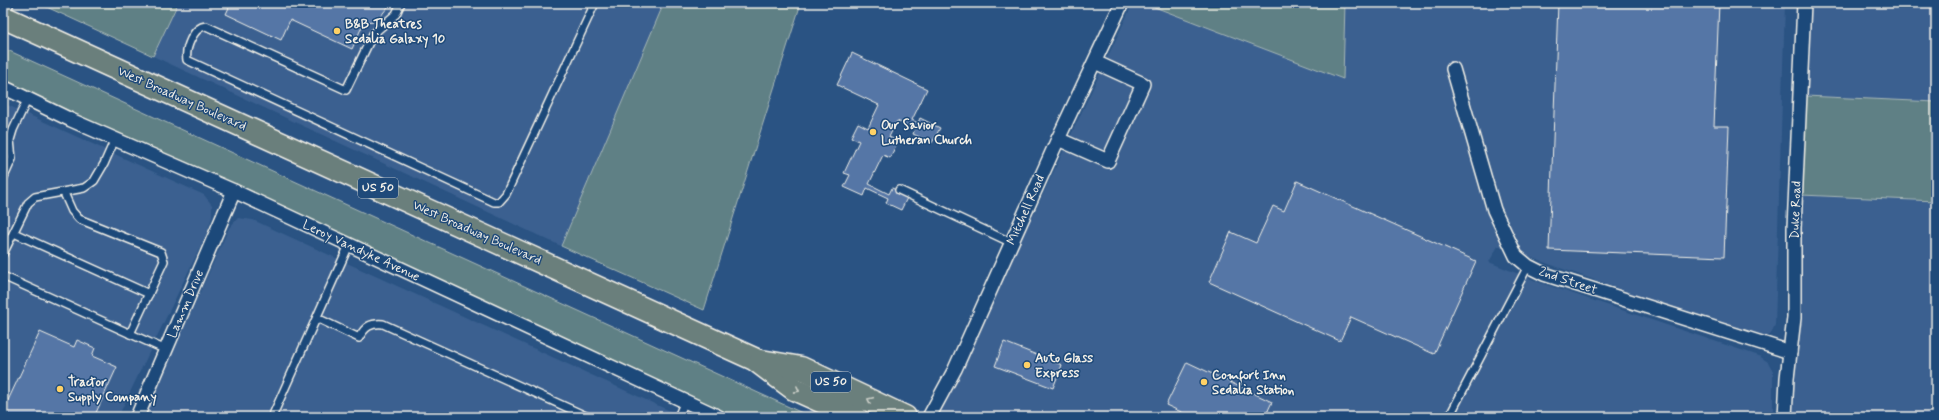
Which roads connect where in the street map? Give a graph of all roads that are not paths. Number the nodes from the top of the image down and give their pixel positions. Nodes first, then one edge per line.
1 (10, 3) edge
2 (401, 3) edge
3 (595, 3) edge
4 (1122, 3) edge
5 (1804, 3) edge
6 (3, 18) edge
7 (1095, 62) junction
8 (1453, 69) dead end
9 (3, 87) edge
10 (28, 98) junction
11 (115, 139) junction
12 (1058, 139) junction
13 (7, 141) edge
14 (3, 179) edge
15 (899, 190) dead end
16 (234, 191) junction
17 (64, 193) junction
18 (14, 233) junction
19 (1012, 243) junction
20 (349, 245) junction
21 (3, 254) edge
22 (1528, 266) junction
23 (3, 276) edge
24 (149, 294) junction
25 (317, 318) junction
26 (130, 334) junction
27 (166, 350) junction
28 (1790, 352) junction
29 (754, 359) junction
30 (685, 401) junction
31 (137, 417) edge
32 (272, 417) edge
33 (588, 417) edge
34 (678, 417) edge
35 (719, 417) edge
36 (856, 417) edge
37 (905, 417) edge
38 (929, 417) edge
39 (1449, 417) edge
40 (1785, 417) edge

1 - 6 lane
2 - 3 lane
4 - 7 street, Mitchell Road
5 - 28 street, Duke Road
6 - 29 highway, West Broadway Boulevard / US 50
7 - 12 street, Mitchell Road
7 - 12 street
8 - 22 street, 2nd Street
9 - 10 street, Leroy Vandyke Avenue
10 - 11 street, Leroy Vandyke Avenue
10 - 13 lane
11 - 16 street, Leroy Vandyke Avenue
11 - 17 lane
12 - 19 street, Mitchell Road
13 - 14 lane
15 - 19 lane
16 - 20 street, Leroy Vandyke Avenue
16 - 27 street, Lamm Drive
17 - 18 lane
17 - 24 lane
18 - 21 lane
18 - 24 lane
19 - 38 street, Mitchell Road
20 - 25 lane
20 - 30 street, Leroy Vandyke Avenue
22 - 28 street, 2nd Street
22 - 39 lane
23 - 26 lane
24 - 26 lane
25 - 32 lane
25 - 33 lane
26 - 27 lane
27 - 31 street, Lamm Drive
28 - 40 street, Duke Road
29 -> 36 highway, West Broadway Boulevard / US 50
37 -> 29 highway, West Broadway Boulevard / US 50
30 - 34 lane
30 - 35 street, Leroy Vandyke Avenue

